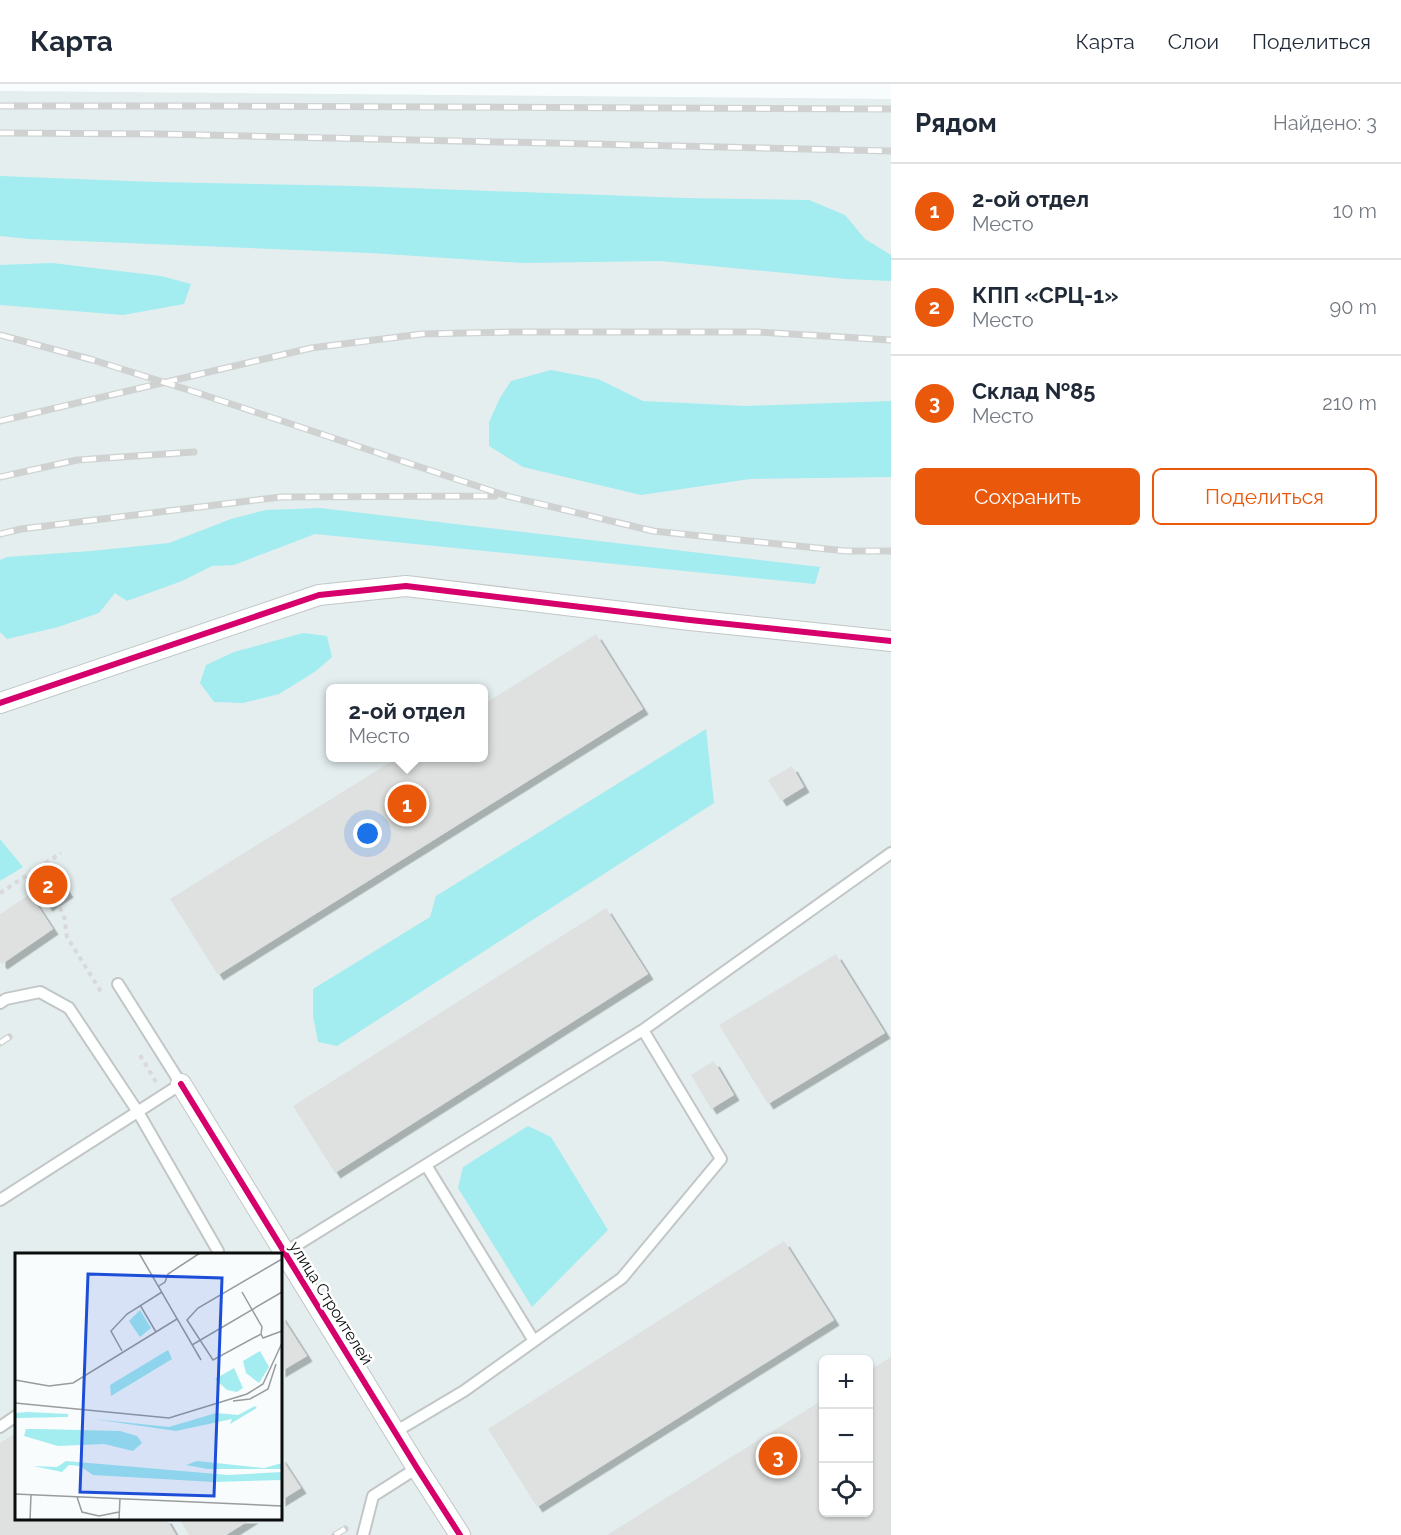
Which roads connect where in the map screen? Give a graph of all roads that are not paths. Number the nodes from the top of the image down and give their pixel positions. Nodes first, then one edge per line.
1 (891, 641) edge
2 (0, 703) edge
3 (891, 854) edge
4 (118, 984) dead end
5 (0, 1003) edge
6 (643, 1030) junction
7 (181, 1084) junction
8 (138, 1112) junction
9 (426, 1165) junction
10 (0, 1200) edge
11 (217, 1253) edge
12 (284, 1253) junction
13 (534, 1341) junction
14 (15, 1417) edge
15 (0, 1427) edge
16 (395, 1432) junction
17 (417, 1468) junction
18 (363, 1535) edge
19 (460, 1535) edge

1 - 2 street
3 - 6 lane
4 - 7 lane
5 - 8 lane
6 - 9 lane
6 - 13 lane
7 - 8 lane
7 - 12 street, улица Строителей
8 - 10 lane
8 - 11 lane
9 - 12 lane
9 - 13 lane
12 - 16 street, улица Строителей
13 - 16 lane
14 - 15 lane
16 - 17 street, улица Строителей
17 - 18 lane
17 - 19 street, улица Строителей

